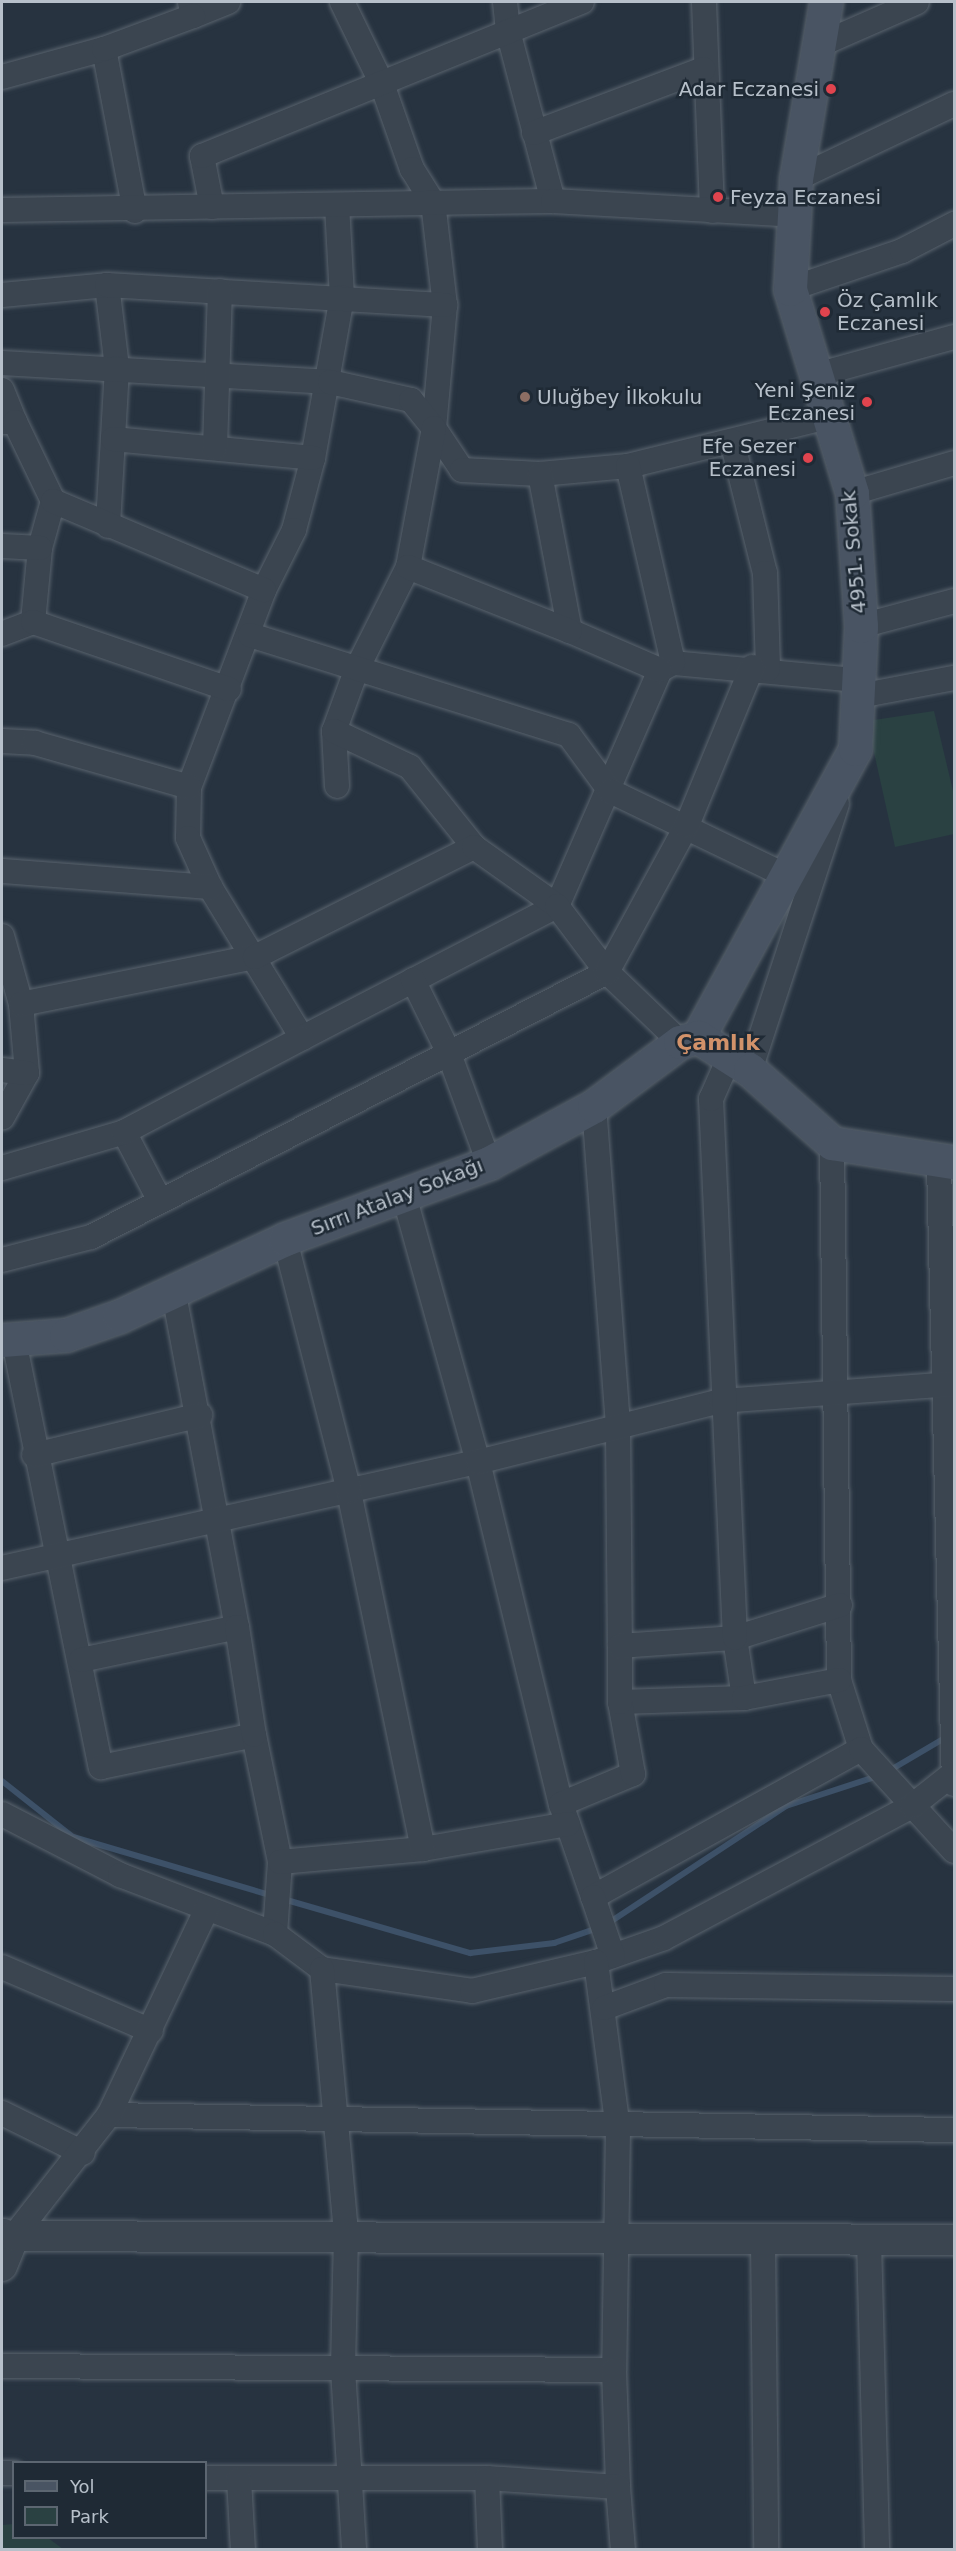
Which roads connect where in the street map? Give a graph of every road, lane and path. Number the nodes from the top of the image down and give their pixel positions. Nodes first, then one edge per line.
1 (228, 2) edge
2 (342, 2) edge
3 (505, 2) edge
4 (582, 2) edge
5 (704, 2) edge
6 (826, 2) edge
7 (917, 2) edge
8 (192, 9) edge
9 (508, 31) junction
10 (817, 46) junction
11 (104, 49) junction
12 (703, 69) junction
13 (2, 77) edge
14 (382, 84) junction
15 (954, 104) edge
16 (534, 134) junction
17 (796, 179) junction
18 (553, 201) junction
19 (433, 202) junction
20 (337, 205) junction
21 (212, 207) junction
22 (2, 210) edge
23 (135, 211) junction
24 (712, 211) junction
25 (794, 214) junction
26 (954, 224) edge
27 (107, 285) junction
28 (790, 290) junction
29 (220, 291) junction
30 (2, 295) edge
31 (342, 297) junction
32 (445, 305) junction
33 (954, 337) edge
34 (2, 363) edge
35 (117, 368) junction
36 (218, 372) junction
37 (816, 375) junction
38 (330, 382) junction
39 (2, 390) edge
40 (827, 417) junction
41 (8, 422) edge
42 (434, 428) junction
43 (112, 440) junction
44 (732, 441) junction
45 (215, 448) junction
46 (313, 458) junction
47 (954, 463) edge
48 (628, 466) junction
49 (540, 474) junction
50 (852, 493) junction
51 (53, 501) junction
52 (108, 526) junction
53 (2, 546) edge
54 (40, 548) junction
55 (408, 567) junction
56 (264, 590) junction
57 (954, 601) edge
58 (33, 622) junction
59 (861, 626) junction
60 (570, 632) junction
61 (2, 634) edge
62 (250, 635) junction
63 (667, 667) junction
64 (760, 668) junction
65 (356, 671) junction
66 (954, 678) edge
67 (855, 688) junction
68 (229, 689) junction
69 (334, 731) junction
70 (2, 741) edge
71 (855, 749) junction
72 (337, 786) dead end
73 (189, 787) junction
74 (610, 791) junction
75 (687, 825) junction
76 (474, 847) junction
77 (2, 871) edge
78 (789, 877) junction
79 (210, 887) junction
80 (557, 906) junction
81 (2, 936) edge
82 (255, 957) junction
83 (607, 972) junction
84 (413, 980) junction
85 (21, 1004) junction
86 (302, 1038) junction
87 (689, 1039) junction
88 (448, 1051) junction
89 (740, 1063) junction
90 (2, 1070) edge
91 (27, 1073) junction
92 (594, 1106) junction
93 (2, 1118) edge
94 (124, 1132) junction
95 (832, 1143) junction
96 (946, 1162) edge
97 (489, 1163) junction
98 (2, 1168) edge
99 (159, 1199) junction
100 (405, 1199) junction
101 (285, 1239) junction
102 (2, 1260) edge
103 (172, 1289) junction
104 (8, 1341) edge
105 (949, 1384) edge
106 (833, 1389) junction
107 (721, 1401) junction
108 (200, 1415) junction
109 (618, 1428) junction
110 (34, 1455) junction
111 (478, 1462) junction
112 (349, 1491) junction
113 (220, 1521) junction
114 (54, 1557) junction
115 (2, 1568) edge
116 (840, 1605) junction
117 (237, 1626) junction
118 (735, 1638) junction
119 (620, 1646) junction
120 (81, 1660) junction
121 (839, 1680) junction
122 (744, 1698) junction
123 (620, 1702) junction
124 (254, 1735) junction
125 (861, 1749) junction
126 (954, 1777) edge
127 (912, 1806) junction
128 (2, 1814) edge
129 (564, 1814) junction
130 (423, 1849) junction
131 (954, 1851) edge
132 (280, 1862) junction
133 (593, 1897) junction
134 (207, 1909) junction
135 (275, 1934) junction
136 (605, 1959) junction
137 (2, 1967) edge
138 (322, 1969) junction
139 (954, 1989) edge
140 (604, 2008) junction
141 (151, 2031) junction
142 (2, 2114) edge
143 (109, 2115) junction
144 (339, 2121) junction
145 (618, 2128) junction
146 (954, 2130) edge
147 (83, 2153) junction
148 (8, 2233) edge
149 (346, 2235) junction
150 (763, 2240) junction
151 (869, 2240) junction
152 (954, 2240) edge
153 (618, 2241) junction
154 (2, 2266) edge
155 (2, 2366) edge
156 (343, 2369) junction
157 (614, 2370) junction
158 (207, 2478) edge
159 (349, 2478) junction
160 (487, 2478) junction
161 (239, 2479) junction
162 (618, 2487) junction
163 (243, 2550) edge
164 (354, 2550) edge
165 (490, 2550) edge
166 (623, 2550) edge
167 (766, 2550) edge
168 (877, 2550) edge

1 - 8 street
2 - 14 street
3 - 9 street
4 - 9 street
5 - 12 street
6 - 10 main road, 4951. Sokak
7 - 10 street
8 - 11 street
9 - 14 street
9 - 16 street
10 - 17 main road, 4951. Sokak
11 - 13 street
11 - 23 street
12 - 16 street
12 - 24 street
14 - 19 street
14 - 21 street
15 - 17 street
16 - 18 street
17 - 25 main road, 4951. Sokak
18 - 19 street
18 - 24 street
19 - 20 street
19 - 32 street
20 - 21 street
20 - 31 street
21 - 23 street
22 - 23 street
24 - 25 street
25 - 28 main road, 4951. Sokak
26 - 28 street
27 - 29 street
27 - 30 street
27 - 35 street
28 - 37 main road, 4951. Sokak
29 - 31 street
29 - 36 street
31 - 32 street
31 - 38 street
32 - 42 street
33 - 37 street
34 - 35 street
35 - 36 street
35 - 43 street
36 - 38 street
36 - 45 street
37 - 40 main road, 4951. Sokak
38 - 42 street
38 - 46 street
39 - 41 street
40 - 44 street
40 - 50 main road, 4951. Sokak
41 - 51 street
42 - 49 street
42 - 55 street
43 - 45 street
43 - 52 street
44 - 48 street
44 - 64 street
45 - 46 street
46 - 56 street
47 - 50 street
48 - 49 street
48 - 63 street
49 - 60 street
50 - 59 main road, 4951. Sokak
51 - 52 street
51 - 54 street
52 - 56 street
53 - 54 street
54 - 58 street
55 - 60 street
55 - 65 street
56 - 62 street
57 - 59 street
58 - 61 street
58 - 68 street
59 - 67 main road, 4951. Sokak
60 - 63 street
62 - 65 street
62 - 68 street
63 - 64 street
63 - 74 street
64 - 67 street
64 - 75 street
65 - 69 street
65 - 74 street
66 - 67 street
67 - 71 main road, 4951. Sokak
68 - 73 street
69 - 72 street
69 - 76 street
70 - 73 street
71 - 78 main road, 4951. Sokak
71 - 89 street
73 - 79 street
74 - 75 street
74 - 80 street
75 - 78 street
75 - 83 street
76 - 80 street
76 - 82 street
77 - 79 street
78 - 87 main road, 4951. Sokak
79 - 82 street
80 - 83 street
80 - 84 street
81 - 85 street
82 - 85 street
82 - 86 street
83 - 87 street
83 - 88 street
84 - 86 street
84 - 88 street
85 - 91 street
86 - 94 street
87 - 89 main road
87 - 92 main road, Sırrı Atalay Sokağı
88 - 97 street
88 - 99 street
89 - 95 main road
89 - 107 street
90 - 91 street
91 - 93 street
92 - 97 main road, Sırrı Atalay Sokağı
92 - 109 street
94 - 98 street
94 - 99 street
95 - 96 main road
95 - 106 street
96 - 105 street
97 - 100 main road, Sırrı Atalay Sokağı
99 - 102 street
100 - 101 main road, Sırrı Atalay Sokağı
100 - 111 street
101 - 103 main road, Sırrı Atalay Sokağı
101 - 112 street
103 - 104 main road, Sırrı Atalay Sokağı
103 - 108 street
104 - 110 street
105 - 106 street
105 - 126 street
106 - 107 street
106 - 116 street
107 - 109 street
107 - 118 street
108 - 110 street
108 - 113 street
109 - 111 street
109 - 119 street
110 - 114 street
111 - 112 street
111 - 129 street
112 - 113 street
112 - 130 street
113 - 114 street
113 - 117 street
114 - 115 street
114 - 120 street
116 - 118 street
116 - 121 street
117 - 120 street
117 - 124 street
118 - 119 street
118 - 122 street
119 - 123 street
120 - 124 street
121 - 122 street
121 - 125 street
122 - 123 street
123 - 129 street
124 - 132 street
125 - 127 street
125 - 133 street
126 - 127 street
127 - 131 street
127 - 136 street
128 - 134 street
129 - 130 street
129 - 133 street
130 - 132 street
132 - 135 street
133 - 136 street
134 - 135 street
134 - 141 street
135 - 138 street
136 - 138 street
136 - 140 street
137 - 141 street
138 - 144 street
139 - 140 street
140 - 145 street
141 - 143 street
142 - 147 street
143 - 144 street
143 - 147 street
144 - 145 street
144 - 149 street
145 - 146 street
145 - 153 street
147 - 148 street
148 - 149 street
148 - 154 street
149 - 153 street
149 - 156 street
150 - 151 street
150 - 153 street
150 - 167 street
151 - 152 street
151 - 168 street
153 - 157 street
155 - 156 street
156 - 157 street
156 - 159 street
157 - 162 street
158 - 161 street
159 - 160 street
159 - 161 street
159 - 164 street
160 - 162 street
160 - 165 street
161 - 163 street
162 - 166 street

